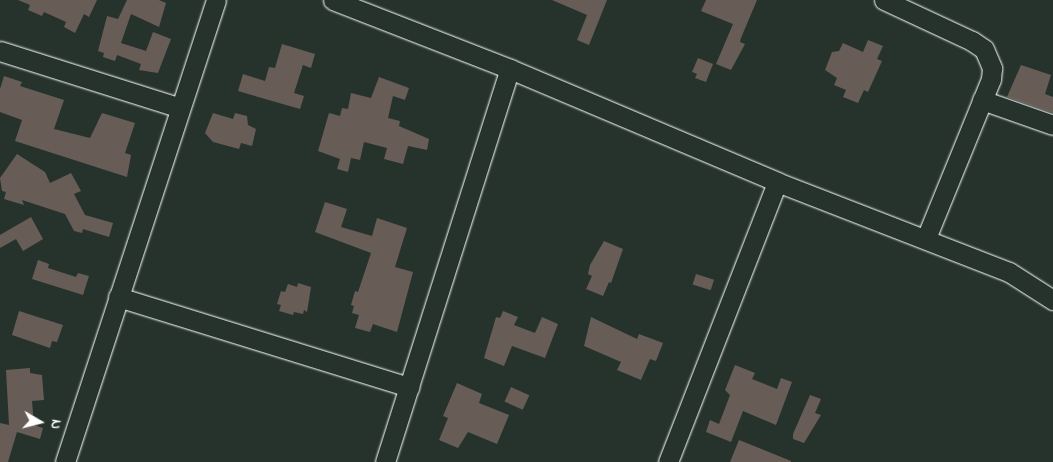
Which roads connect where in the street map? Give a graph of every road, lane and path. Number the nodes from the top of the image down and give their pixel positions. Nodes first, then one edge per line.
1 (216, 0) edge
2 (333, 0) edge
3 (884, 0) edge
4 (0, 51) edge
5 (510, 70) junction
6 (982, 100) junction
7 (178, 107) junction
8 (1053, 125) edge
9 (778, 182) junction
10 (926, 238) junction
11 (118, 296) junction
12 (1053, 300) edge
13 (409, 387) junction
14 (65, 462) edge
15 (386, 462) edge
16 (668, 462) edge

1 - 7 street
2 - 5 street
3 - 6 street
4 - 7 street
5 - 9 street
5 - 13 street
6 - 8 street
6 - 10 street
7 - 11 street
9 - 10 street
9 - 16 street
10 - 12 street
11 - 13 street
11 - 14 street
13 - 15 street

